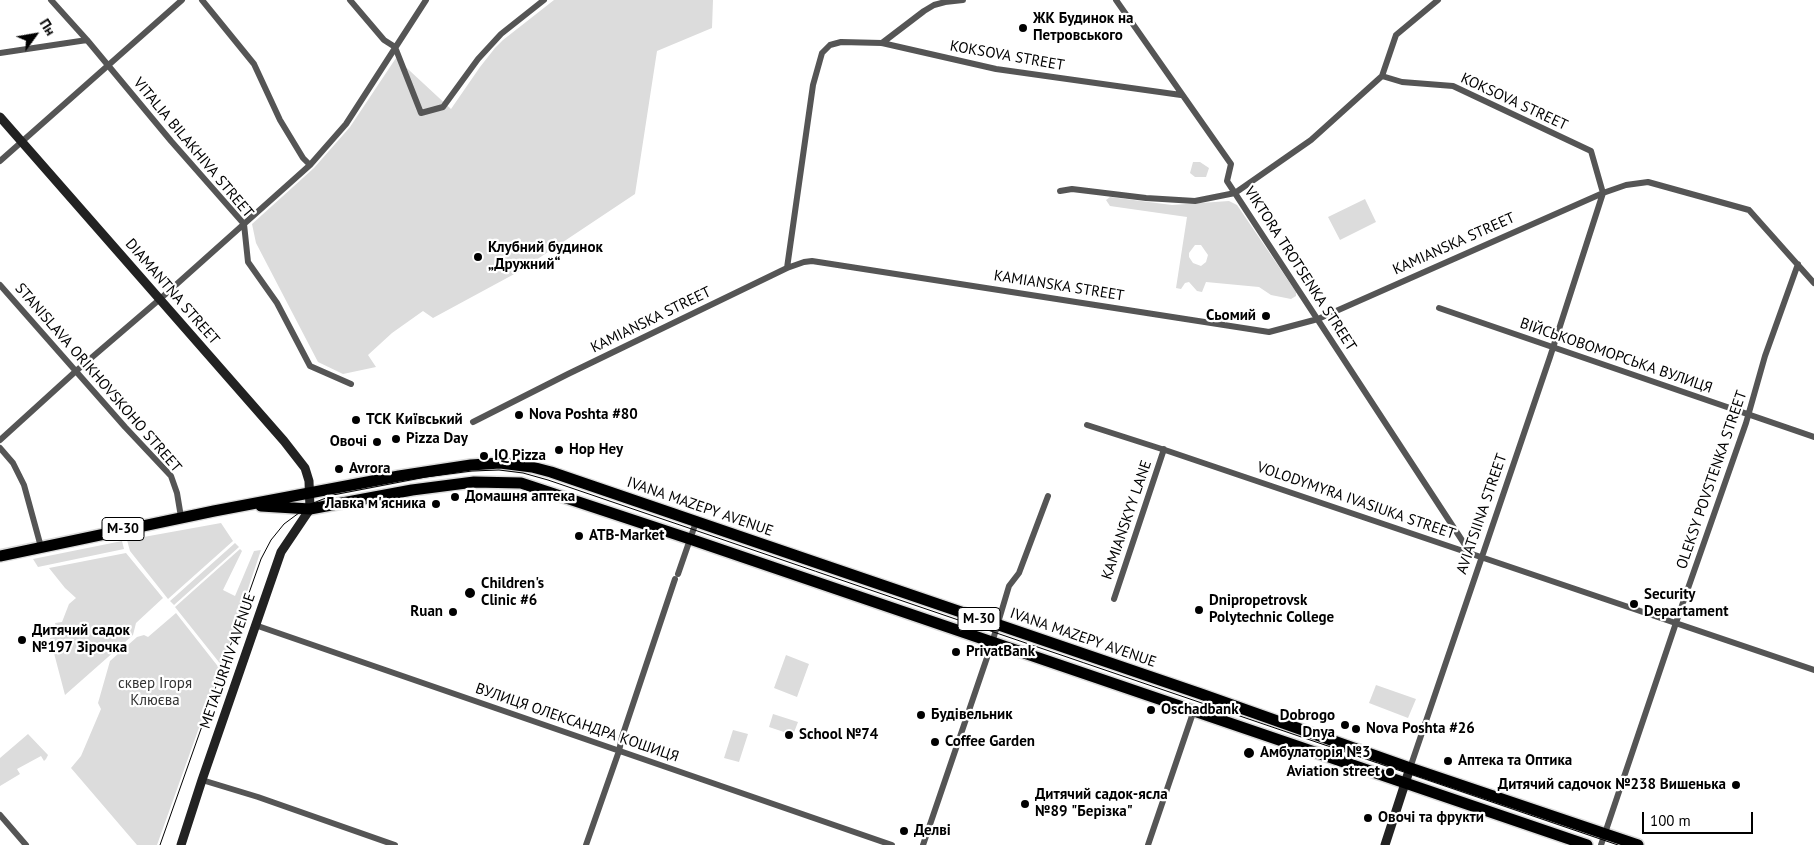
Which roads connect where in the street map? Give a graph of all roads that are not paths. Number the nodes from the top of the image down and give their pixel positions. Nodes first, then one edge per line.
1 (51, 0) edge
2 (182, 0) edge
3 (202, 0) edge
4 (350, 0) edge
5 (426, 0) edge
6 (544, 0) edge
7 (963, 0) edge
8 (1116, 0) edge
9 (1438, 0) edge
10 (87, 40) junction
11 (882, 44) junction
12 (395, 47) junction
13 (0, 53) edge
14 (107, 65) junction
15 (1382, 76) junction
16 (1182, 95) junction
17 (0, 116) edge
18 (23, 142) junction
19 (0, 161) edge
20 (310, 165) junction
21 (1060, 191) dead end
22 (1235, 193) junction
23 (1603, 193) junction
24 (244, 224) junction
25 (1798, 264) junction
26 (787, 268) junction
27 (1814, 283) edge
28 (0, 285) edge
29 (160, 299) junction
30 (1439, 308) dead end
31 (1318, 319) junction
32 (1553, 347) junction
33 (76, 371) junction
34 (351, 384) dead end
35 (1748, 415) junction
36 (473, 422) dead end
37 (1088, 425) dead end
38 (1814, 437) edge
39 (0, 440) edge
40 (0, 448) edge
41 (1164, 449) junction
42 (311, 492) junction
43 (1048, 496) dead end
44 (247, 505) junction
45 (310, 509) junction
46 (182, 517) junction
47 (696, 522) junction
48 (690, 539) junction
49 (41, 547) junction
50 (1471, 554) junction
51 (0, 556) edge
52 (1481, 557) junction
53 (1114, 599) dead end
54 (1676, 623) junction
55 (255, 625) junction
56 (998, 625) junction
57 (992, 643) junction
58 (1814, 670) edge
59 (1194, 710) junction
60 (620, 751) junction
61 (1410, 768) junction
62 (202, 780) junction
63 (1405, 783) junction
64 (0, 814) edge
65 (1603, 839) edge
66 (26, 845) edge
67 (181, 845) edge
68 (396, 845) edge
69 (586, 845) edge
70 (892, 845) edge
71 (923, 845) edge
72 (1148, 845) edge
73 (1385, 845) edge
74 (1587, 845) edge
75 (1638, 845) edge

1 - 10 street, VITALIA BILAKHIVA STREET
2 - 14 street
3 - 20 street
4 - 12 street
5 - 12 street
6 - 12 street
7 - 11 street
8 - 16 street, VIKTORA TROTSENKA STREET
9 - 15 street
10 - 13 street
10 - 14 street, VITALIA BILAKHIVA STREET
11 - 16 street, KOKSOVA STREET
11 - 26 street, KOKSOVA STREET
12 - 20 street
14 - 18 street
14 - 24 street, VITALIA BILAKHIVA STREET
15 - 22 street
15 - 23 street, KOKSOVA STREET
16 - 22 street, VIKTORA TROTSENKA STREET
17 - 18 street, DIAMANTNA STREET
18 - 19 street
18 - 29 street, DIAMANTNA STREET
20 - 24 street
21 - 22 street
22 - 31 street, VIKTORA TROTSENKA STREET
23 - 25 street, KAMIANSKA STREET
23 - 31 street, KAMIANSKA STREET
23 - 32 street, AVIATSIINA STREET
24 - 29 street
24 - 34 street, VITALIA BILAKHIVA STREET
25 - 27 street
25 - 35 street, OLEKSY POVSTENKA STREET
26 - 31 street, KAMIANSKA STREET
26 - 36 street, KAMIANSKA STREET
28 - 33 street, STANISLAVA ORIKHOVSKOHO STREET
29 - 33 street
29 - 42 street, DIAMANTNA STREET
30 - 32 street, ВІЙСЬКОВОМОРСЬКА ВУЛИЦЯ
31 - 50 street, VIKTORA TROTSENKA STREET
32 - 35 street, ВІЙСЬКОВОМОРСЬКА ВУЛИЦЯ
32 - 52 street, AVIATSIINA STREET
33 - 39 street
33 - 46 street, STANISLAVA ORIKHOVSKOHO STREET
35 - 38 street, ВІЙСЬКОВОМОРСЬКА ВУЛИЦЯ
35 - 54 street, OLEKSY POVSTENKA STREET
37 - 41 street, VOLODYMYRA IVASIUKA STREET
40 - 49 street
41 - 50 street, VOLODYMYRA IVASIUKA STREET
41 - 53 street, KAMIANSKYY LANE
42 - 44 highway, М-30
42 - 45 street
42 - 47 highway, IVANA MAZEPY AVENUE / М-30
43 - 56 street
44 - 45 highway, М-30
44 - 46 highway, М-30
45 - 48 highway, М-30
45 - 55 street, METALURHIV AVENUE
46 - 49 highway, М-30
47 - 48 street
47 - 56 highway, IVANA MAZEPY AVENUE / М-30
48 - 57 highway, М-30
48 - 60 street
49 - 51 highway, М-30
50 - 52 street, VOLODYMYRA IVASIUKA STREET
52 - 54 street, VOLODYMYRA IVASIUKA STREET
52 - 61 street, AVIATSIINA STREET
54 - 58 street, VOLODYMYRA IVASIUKA STREET
54 - 65 street, OLEKSY POVSTENKA STREET
55 - 60 street, ВУЛИЦЯ ОЛЕКСАНДРА КОШИЦЯ
55 - 62 street, METALURHIV AVENUE
56 - 57 street
56 - 61 highway, IVANA MAZEPY AVENUE / М-30
57 - 59 highway, М-30
57 - 71 street
59 - 63 highway, М-30
59 - 72 street
60 - 69 street
60 - 70 street, ВУЛИЦЯ ОЛЕКСАНДРА КОШИЦЯ
61 - 63 street, AVIATSIINA STREET
61 - 65 highway, IVANA MAZEPY AVENUE / М-30
62 - 67 street, METALURHIV AVENUE
62 - 68 street
63 - 73 street, AVIATSIINA STREET
63 - 74 highway, М-30
64 - 66 street
65 - 75 highway, IVANA MAZEPY AVENUE / М-30

